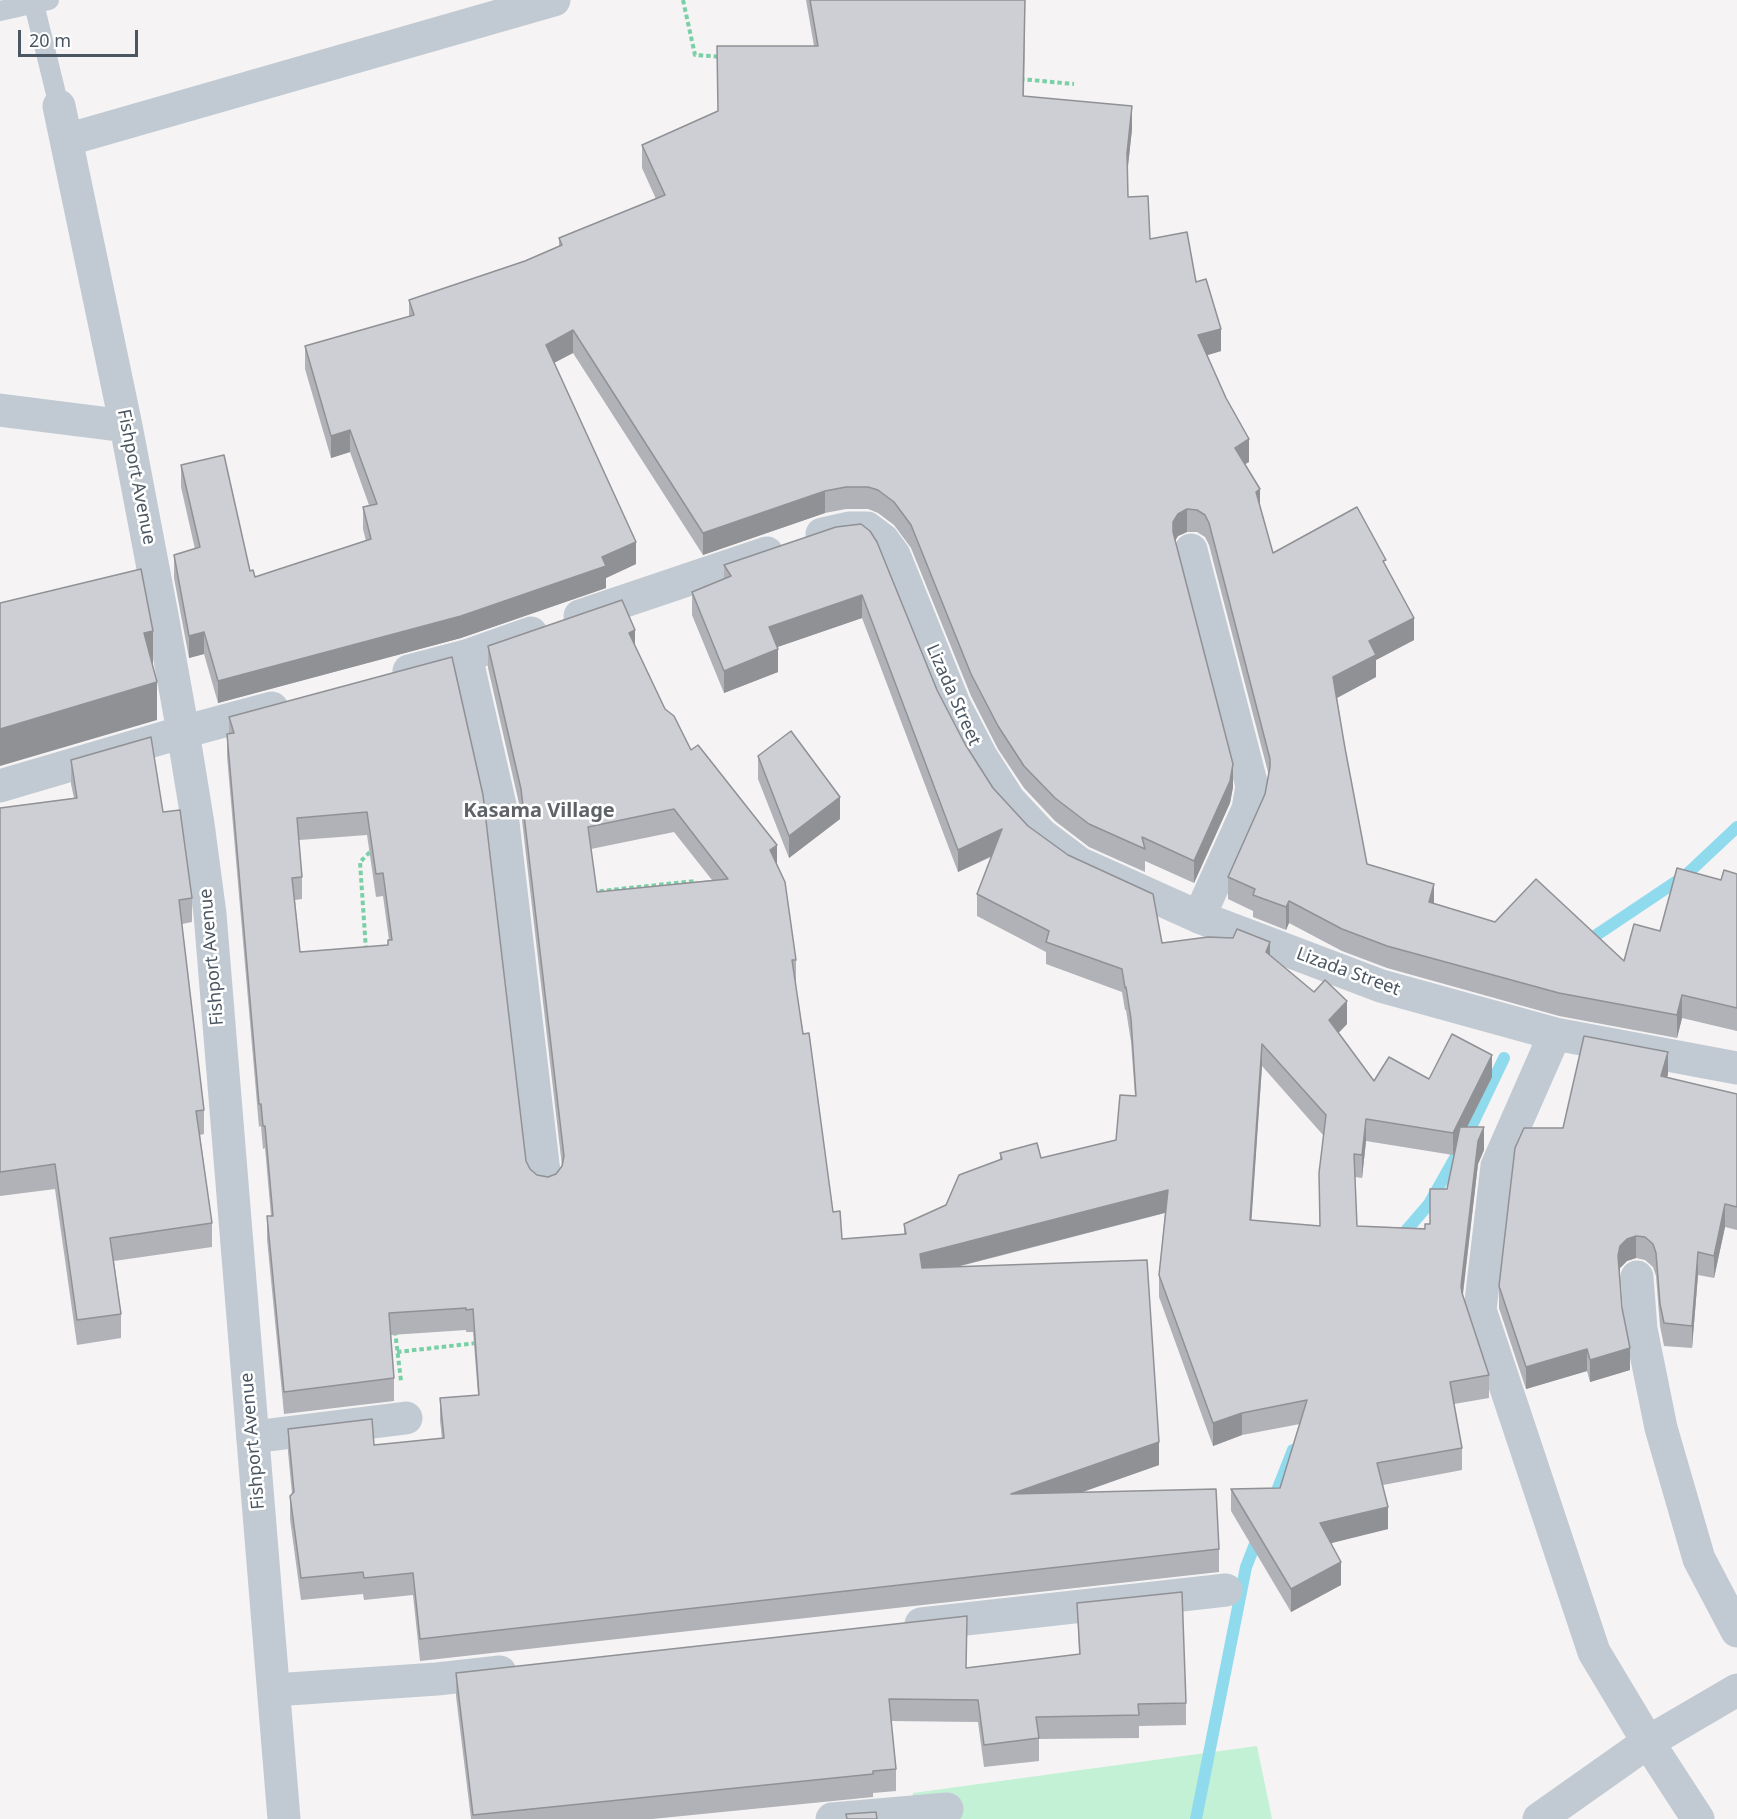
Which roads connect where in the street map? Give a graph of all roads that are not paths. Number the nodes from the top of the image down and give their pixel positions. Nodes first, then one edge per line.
1 (554, 0) edge
2 (38, 1) edge
3 (0, 11) edge
4 (59, 106) joint
5 (66, 140) junction
6 (0, 410) edge
7 (126, 426) junction
8 (1191, 550) dead end
9 (466, 656) junction
10 (375, 680) edge
11 (296, 701) edge
12 (183, 732) junction
13 (0, 786) edge
14 (1199, 916) junction
15 (1555, 1034) junction
16 (1737, 1068) edge
17 (544, 1181) edge
18 (1637, 1277) dead end
19 (406, 1418) road end
20 (253, 1437) junction
21 (1226, 1590) dead end
22 (894, 1627) edge
23 (1737, 1631) edge
24 (530, 1669) edge
25 (274, 1690) junction
26 (1737, 1690) edge
27 (1648, 1742) junction
28 (947, 1809) dead end
29 (284, 1819) edge
30 (832, 1819) edge
31 (1539, 1819) edge
32 (1698, 1819) edge

1 - 5 street
2 - 3 lane
2 - 4 lane
4 - 5 street, Fishport Avenue
5 - 7 street, Fishport Avenue
6 - 7 street
7 - 12 street, Fishport Avenue
8 - 14 street
9 - 10 street, Lizada Street
9 - 14 street, Lizada Street
9 - 17 street
11 - 12 street
12 - 13 street
12 - 20 street, Fishport Avenue
14 - 15 street, Lizada Street
15 - 16 street, Lizada Street
15 - 27 street
18 - 23 street
19 - 20 street
20 - 25 street, Fishport Avenue
21 - 22 street
24 - 25 street
25 - 29 street, Fishport Avenue
26 - 27 street
27 - 31 street
27 - 32 street
28 - 30 street

